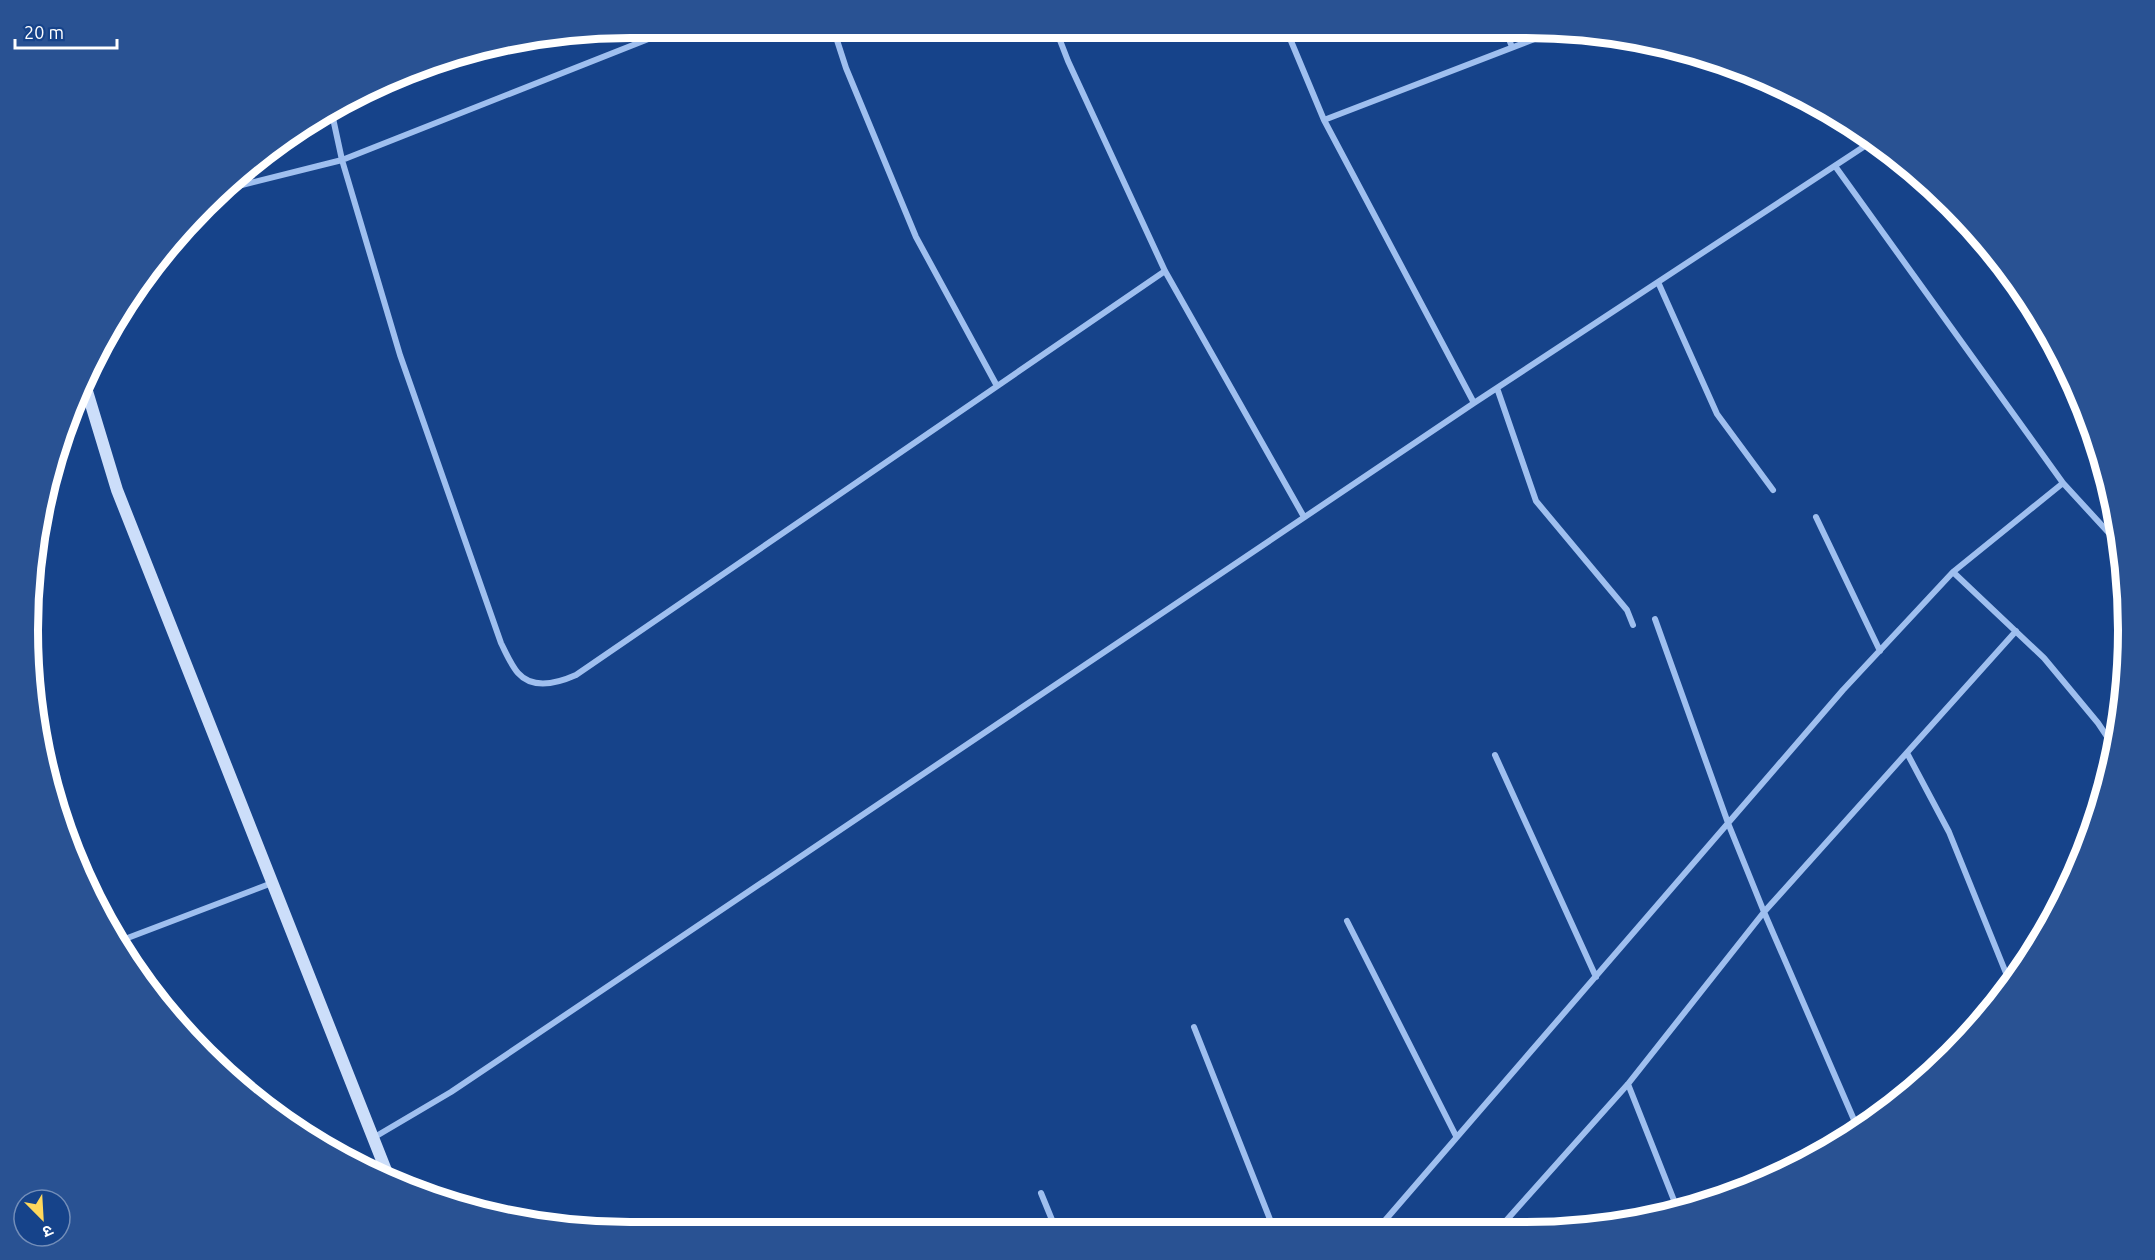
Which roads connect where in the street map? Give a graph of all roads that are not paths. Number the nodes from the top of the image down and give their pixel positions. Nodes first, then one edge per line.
1 (651, 38) edge
2 (836, 38) edge
3 (1059, 38) edge
4 (1290, 38) edge
5 (1509, 38) edge
6 (1535, 38) edge
7 (1512, 47) junction
8 (333, 118) edge
9 (1324, 120) junction
10 (1866, 145) edge
11 (342, 160) junction
12 (1835, 166) junction
13 (238, 186) edge
14 (1165, 271) junction
15 (1658, 282) junction
16 (997, 386) junction
17 (1497, 387) junction
18 (87, 393) edge
19 (89, 399) junction
20 (84, 400) edge
21 (1474, 403) junction
22 (2063, 483) junction
23 (1773, 490) dead end
24 (1816, 517) dead end
25 (1304, 518) junction
26 (2109, 532) edge
27 (1953, 572) junction
28 (1655, 619) dead end
29 (1634, 624) dead end
30 (2016, 631) junction
31 (1880, 651) junction
32 (2107, 737) edge
33 (1907, 753) junction
34 (1495, 755) dead end
35 (1728, 823) junction
36 (272, 883) junction
37 (1764, 912) junction
38 (1347, 921) dead end
39 (125, 939) edge
40 (2007, 975) edge
41 (1596, 977) junction
42 (1194, 1027) dead end
43 (1628, 1084) junction
44 (1855, 1122) edge
45 (1456, 1136) junction
46 (373, 1138) junction
47 (385, 1169) edge
48 (1041, 1193) dead end
49 (1675, 1203) edge
50 (1053, 1222) edge
51 (1271, 1222) edge
52 (1383, 1222) edge
53 (1505, 1222) edge

1 - 11 street
2 - 16 street
3 - 14 street
4 - 9 street
5 - 7 street
6 - 7 street
7 - 9 street
8 - 11 street
9 - 21 street
10 - 12 street
11 - 13 street
11 - 16 street
12 - 15 street
12 - 22 street
14 - 16 street
14 - 25 street
15 - 17 street
15 - 23 street
17 - 21 street
17 - 29 street
18 - 19 street
19 - 20 street
19 - 36 street
21 - 25 street
22 - 26 street
22 - 27 street
24 - 31 street
25 - 46 street
27 - 30 street
27 - 31 street
28 - 35 street
30 - 32 street
30 - 33 street
31 - 35 street
33 - 37 street
33 - 40 street
34 - 41 street
35 - 37 street
35 - 41 street
36 - 39 street
36 - 46 street
37 - 43 street
37 - 44 street
38 - 45 street
41 - 45 street
42 - 51 street
43 - 49 street
43 - 53 street
45 - 52 street
46 - 47 street
48 - 50 street

